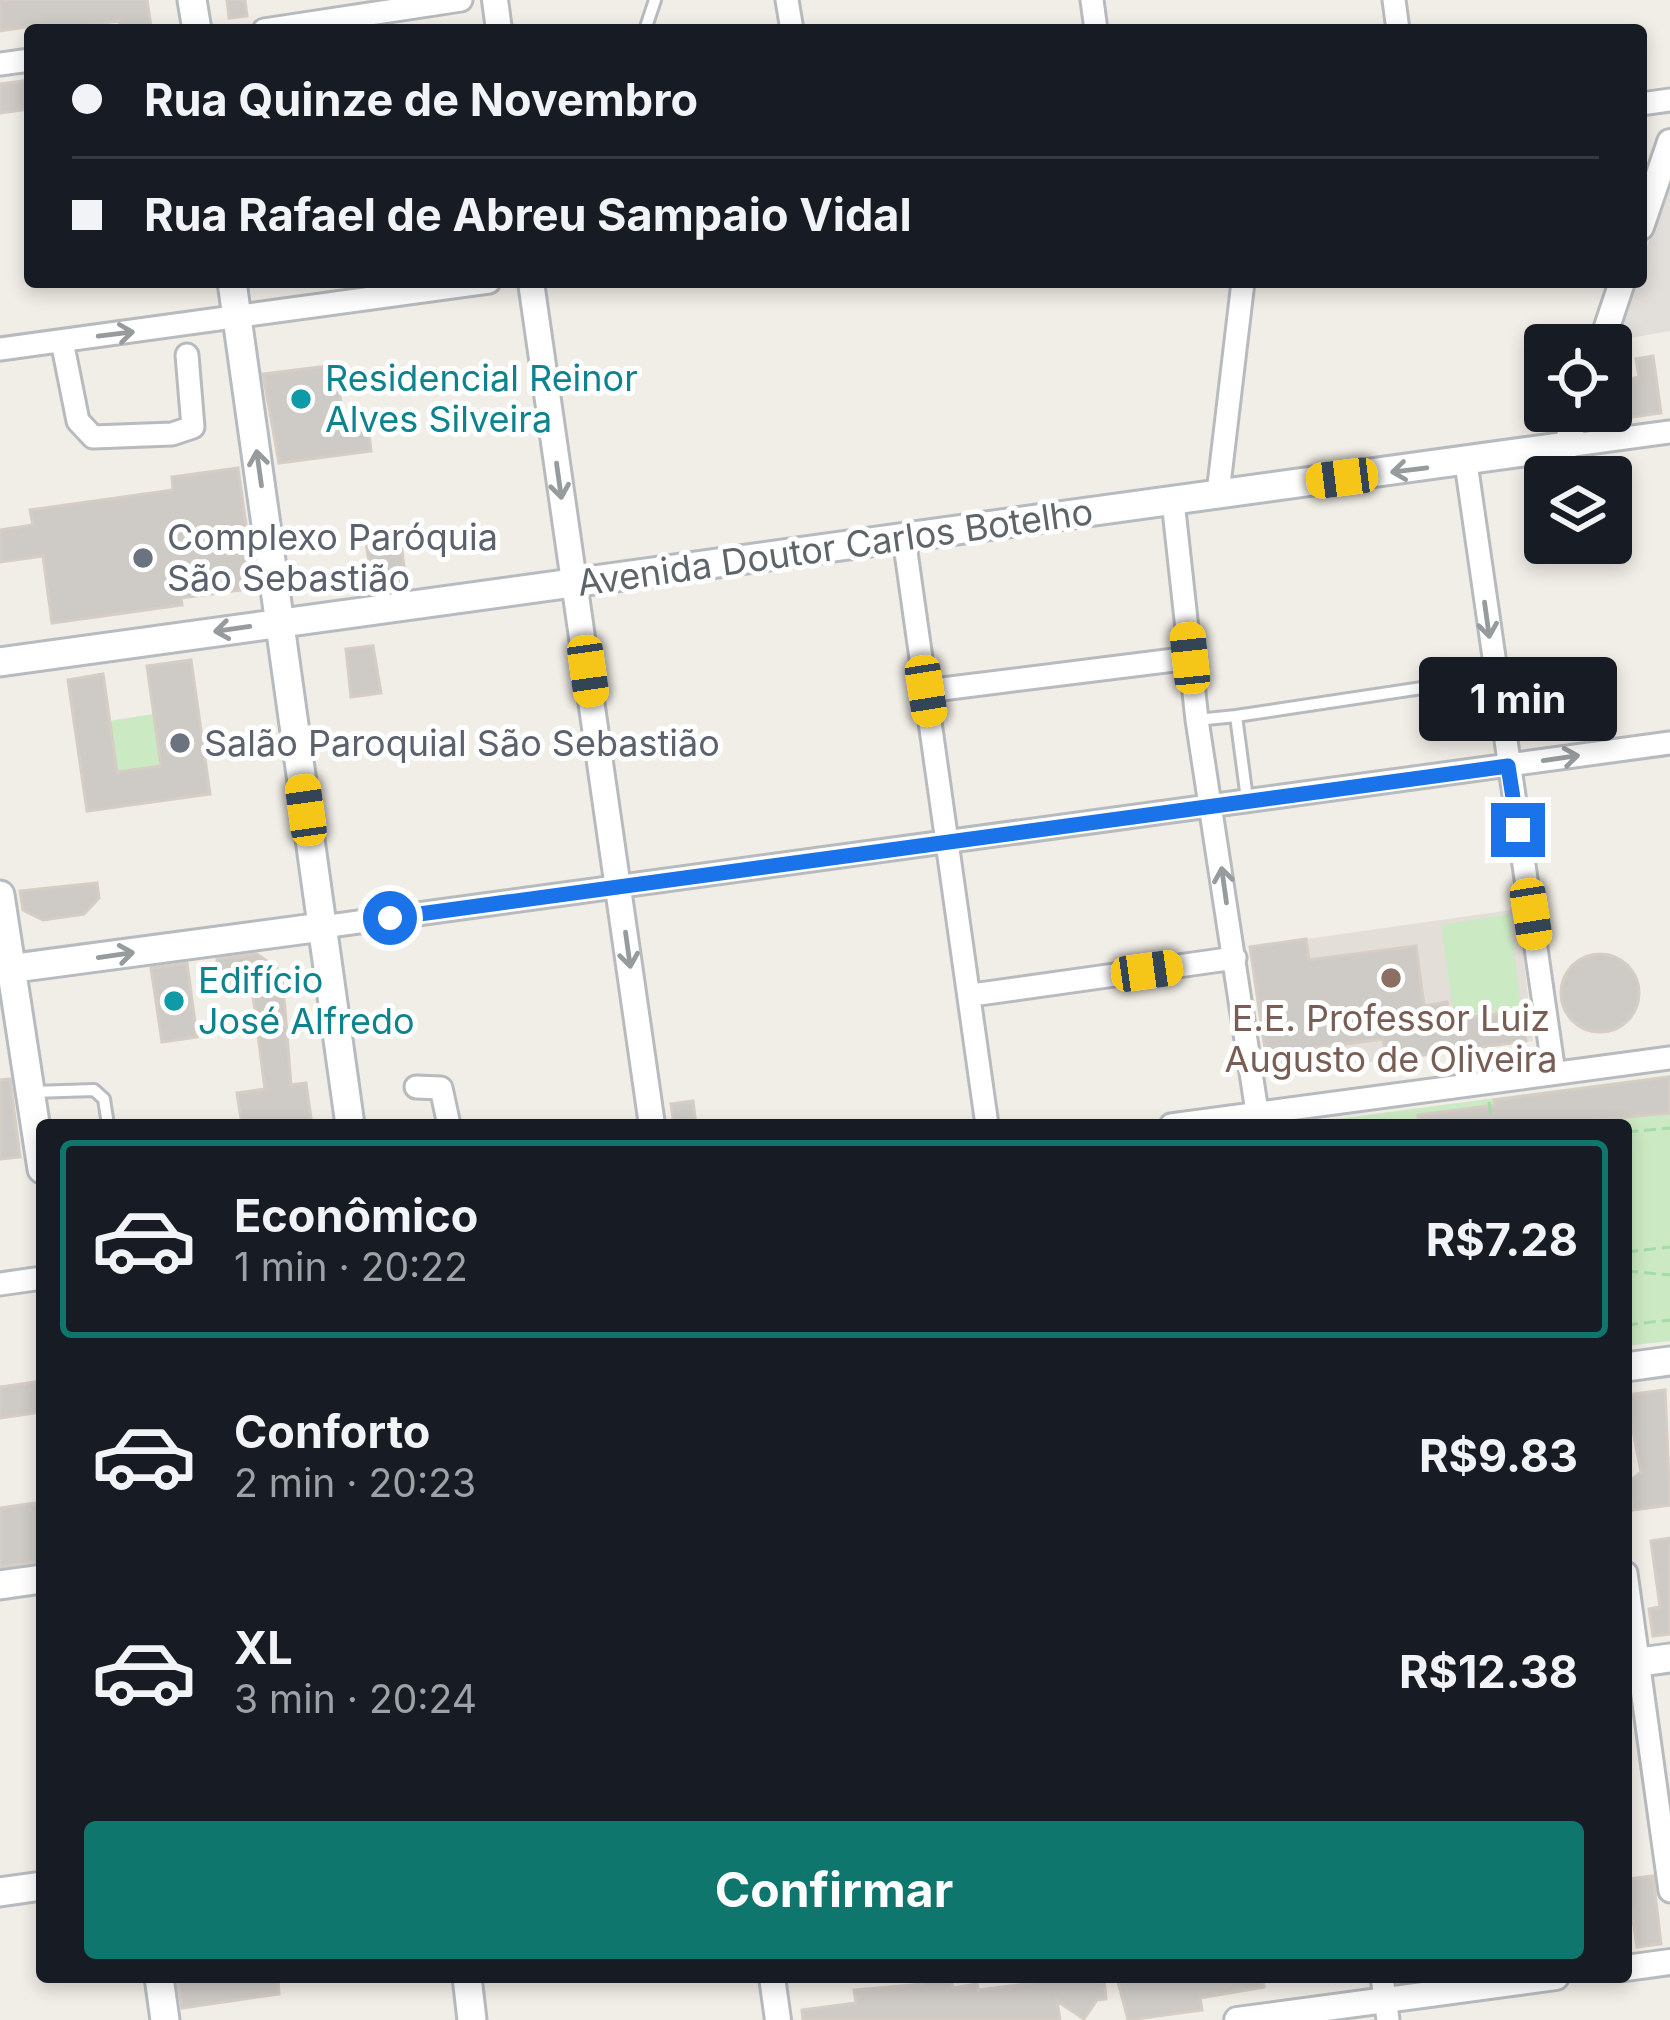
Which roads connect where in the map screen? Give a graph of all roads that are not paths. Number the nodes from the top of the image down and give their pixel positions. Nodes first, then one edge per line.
1 (461, 0) edge
2 (303, 24) edge
3 (1670, 142) edge
4 (1647, 209) edge
5 (233, 288) edge
6 (445, 288) edge
7 (532, 288) edge
8 (1242, 288) edge
9 (1620, 288) edge
10 (237, 316) junction
11 (1608, 324) edge
12 (62, 341) junction
13 (0, 349) edge
14 (187, 356) dead end
15 (1571, 432) edge
16 (1670, 432) edge
17 (1566, 446) junction
18 (1466, 463) junction
19 (1218, 494) junction
20 (1173, 501) junction
21 (904, 538) junction
22 (575, 582) junction
23 (280, 622) junction
24 (1190, 658) junction
25 (0, 662) edge
26 (1495, 677) junction
27 (926, 691) junction
28 (1235, 716) junction
29 (1197, 720) junction
30 (1670, 743) edge
31 (1508, 766) junction
32 (1247, 802) junction
33 (1212, 807) junction
34 (949, 843) junction
35 (619, 886) junction
36 (0, 896) edge
37 (322, 927) junction
38 (1235, 958) junction
39 (5, 969) edge
40 (972, 995) junction
41 (1670, 1058) edge
42 (1554, 1073) junction
43 (416, 1087) dead end
44 (30, 1092) junction
45 (106, 1119) edge
46 (349, 1119) edge
47 (447, 1119) edge
48 (651, 1119) edge
49 (986, 1119) edge
50 (1258, 1119) edge
51 (36, 1127) edge
52 (36, 1279) edge
53 (0, 1284) edge
54 (1670, 1361) edge
55 (1632, 1366) edge
56 (36, 1580) edge
57 (0, 1585) edge
58 (1670, 1658) edge
59 (1632, 1663) edge
60 (36, 1887) edge
61 (0, 1892) edge
62 (1670, 1892) edge
63 (1670, 1962) edge
64 (1632, 1967) edge
65 (161, 1983) edge
66 (467, 1983) edge
67 (773, 1983) edge
68 (1509, 1983) edge
69 (1385, 1999) edge
70 (165, 2020) edge
71 (472, 2020) edge
72 (778, 2020) edge
73 (1238, 2020) edge

1 - 2 street
3 - 4 street
5 - 10 main road
6 - 10 street
7 -> 22 street
8 - 19 street
9 - 11 street
12 -> 10 street
23 -> 10 main road
12 - 13 street
12 - 14 street
15 - 17 street
16 - 17 street, Avenida Doutor Carlos Botelho
17 - 18 main road, Avenida Doutor Carlos Botelho
18 -> 19 main road, Avenida Doutor Carlos Botelho
18 -> 26 street
19 - 20 main road, Avenida Doutor Carlos Botelho
20 - 21 main road, Avenida Doutor Carlos Botelho
20 - 24 street
21 - 22 main road, Avenida Doutor Carlos Botelho
21 - 27 street
22 - 23 main road, Avenida Doutor Carlos Botelho
22 - 35 street
23 -> 25 main road, Avenida Doutor Carlos Botelho
23 - 37 main road
24 - 27 street
24 - 29 street
26 - 28 lane
26 - 31 street
27 - 34 street
28 - 29 lane
28 - 32 lane
29 - 33 street
31 -> 30 street
31 - 32 street
31 - 42 street
32 - 33 street
33 - 34 street
38 -> 33 street
34 - 35 street
34 - 40 street
35 - 37 street
35 -> 48 street
36 - 39 main road
39 -> 37 main road
37 - 46 main road
38 - 40 street
38 - 50 street
39 - 44 main road
40 - 49 street
41 - 42 street
42 - 50 street
43 - 47 street
44 - 45 lane
44 - 51 main road
52 - 53 street
54 - 55 main road
56 - 57 main road
58 - 59 main road
59 - 62 street
60 - 61 main road
63 - 64 street
65 - 70 main road
66 - 71 main road
67 - 72 street
68 - 69 street
69 - 73 street

